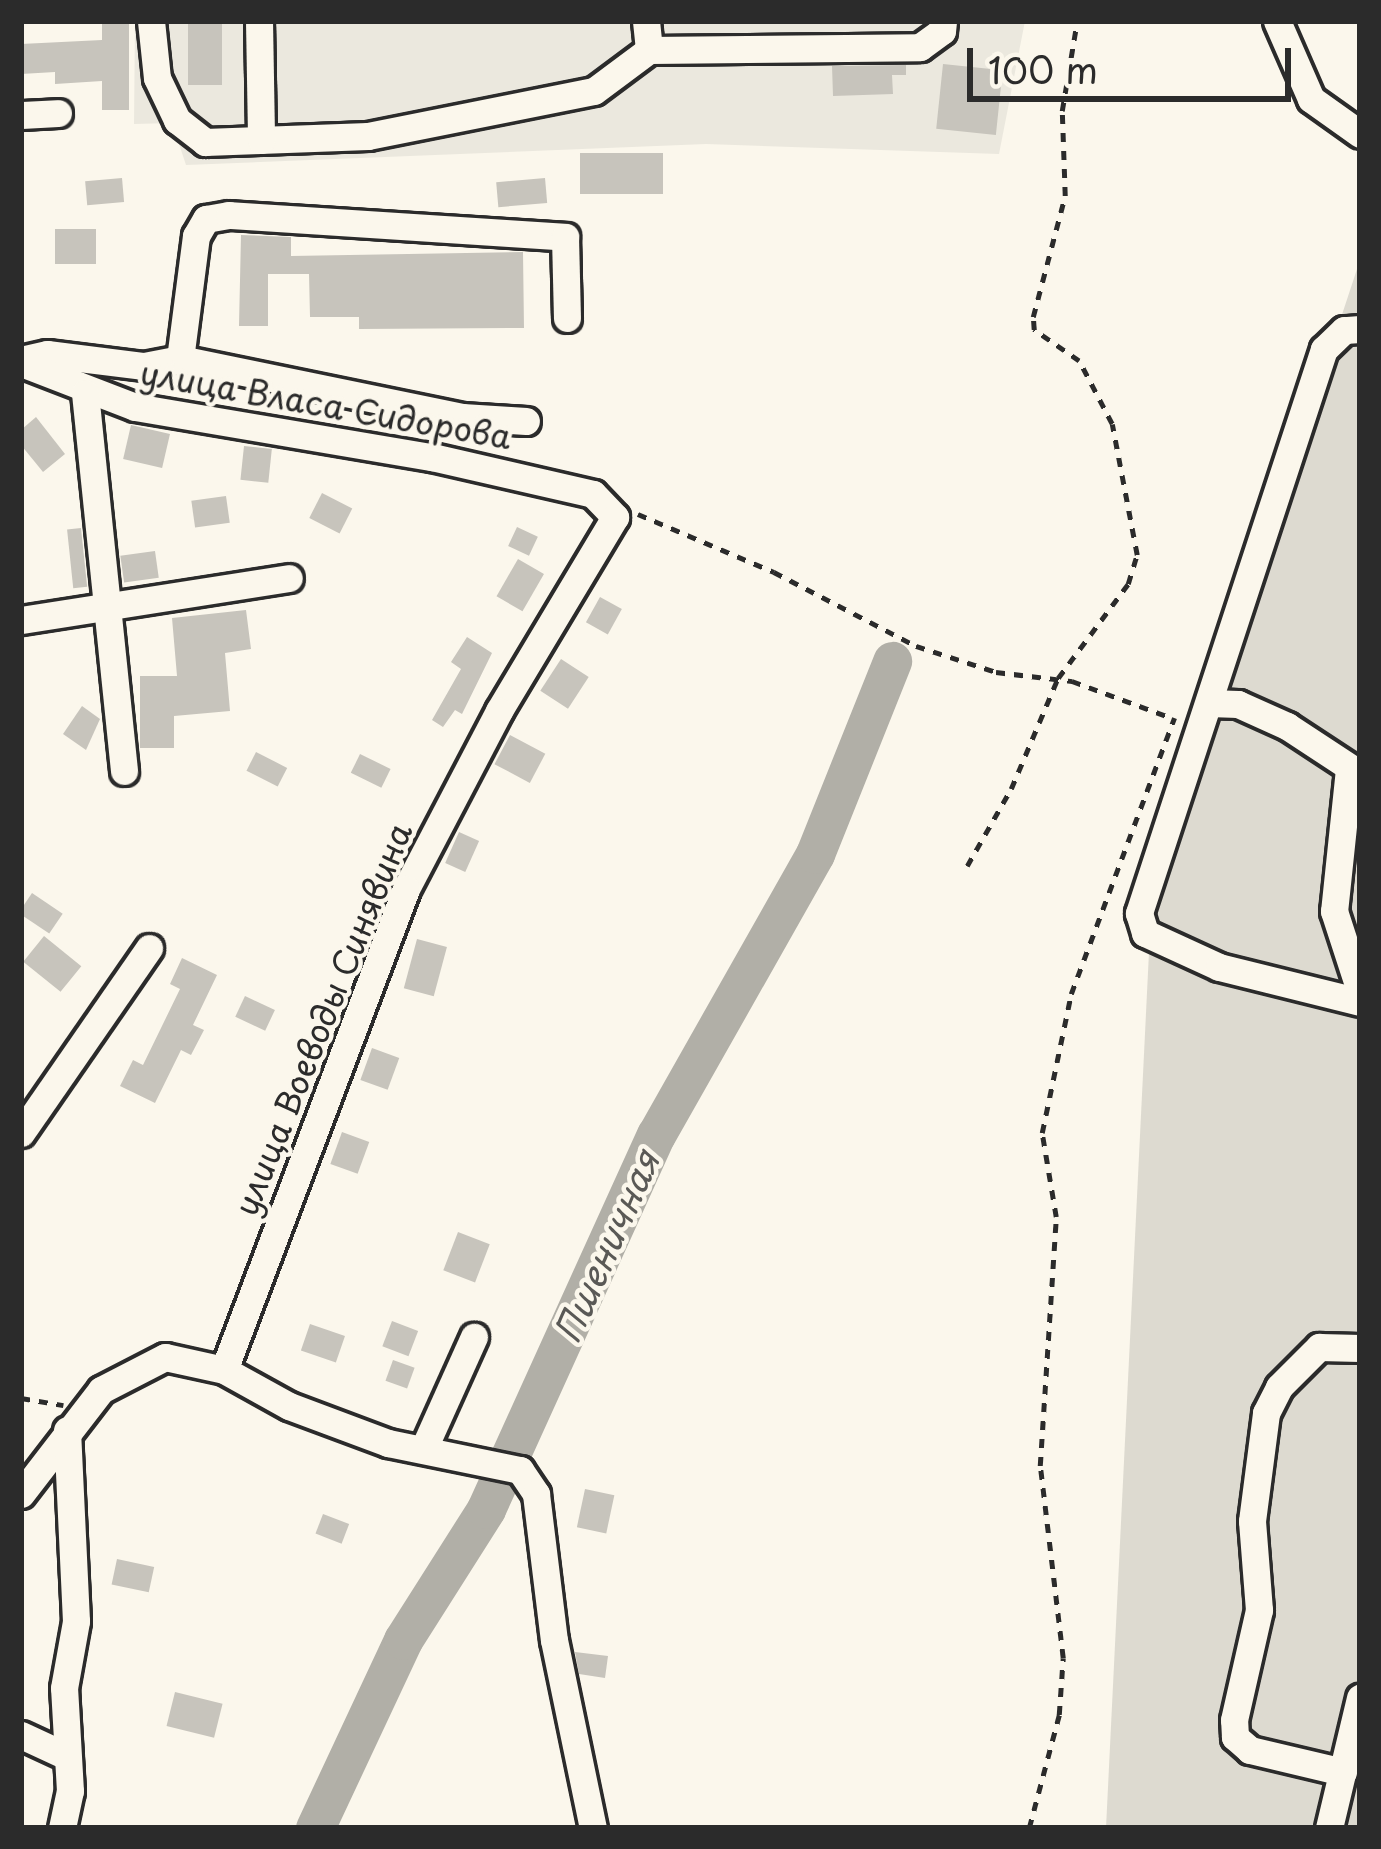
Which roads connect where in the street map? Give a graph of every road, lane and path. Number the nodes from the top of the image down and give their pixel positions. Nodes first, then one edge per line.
1 (152, 21) edge
2 (259, 21) edge
3 (646, 21) edge
4 (943, 21) edge
5 (1077, 21) edge
6 (1276, 21) edge
7 (650, 50) junction
8 (58, 113) dead end
9 (21, 115) edge
10 (1360, 134) edge
11 (261, 140) junction
12 (567, 318) dead end
13 (1360, 329) edge
14 (180, 359) junction
15 (21, 362) edge
16 (85, 393) junction
17 (526, 421) dead end
18 (615, 517) junction
19 (289, 578) dead end
20 (110, 611) junction
21 (21, 620) edge
22 (1058, 678) junction
23 (1209, 703) junction
24 (1174, 718) junction
25 (124, 771) dead end
26 (1354, 771) edge
27 (968, 866) dead end
28 (149, 948) dead end
29 (1360, 991) edge
30 (1360, 1002) edge
31 (21, 1133) edge
32 (474, 1336) dead end
33 (1360, 1348) edge
34 (224, 1370) junction
35 (21, 1398) edge
36 (86, 1408) junction
37 (67, 1430) junction
38 (424, 1448) junction
39 (21, 1494) edge
40 (1360, 1698) edge
41 (21, 1735) edge
42 (64, 1755) junction
43 (1343, 1772) junction
44 (62, 1828) edge
45 (592, 1828) edge
46 (1030, 1828) edge
47 (1329, 1828) edge

1 - 11 street
2 - 11 street
3 - 7 street
4 - 7 street
5 - 22 path
6 - 10 street
7 - 11 street
8 - 9 street
12 - 14 street
13 - 23 street
14 - 15 street
14 - 17 street
15 - 16 street, улица Власа Сидорова
16 - 18 street, улица Власа Сидорова
16 - 20 street
18 - 22 path
18 - 34 street, улица Воеводы Синявина
19 - 20 street
20 - 21 street
20 - 25 street
22 - 24 path
22 - 27 path
23 - 24 path
23 - 26 street
23 - 30 street
24 - 46 path
26 - 29 street
28 - 31 street
32 - 38 street
33 - 43 street
34 - 36 street
34 - 38 street
35 - 36 path
36 - 37 street
37 - 39 street
37 - 42 street
38 - 45 street
40 - 43 street
41 - 42 street
42 - 44 street
43 - 47 street

